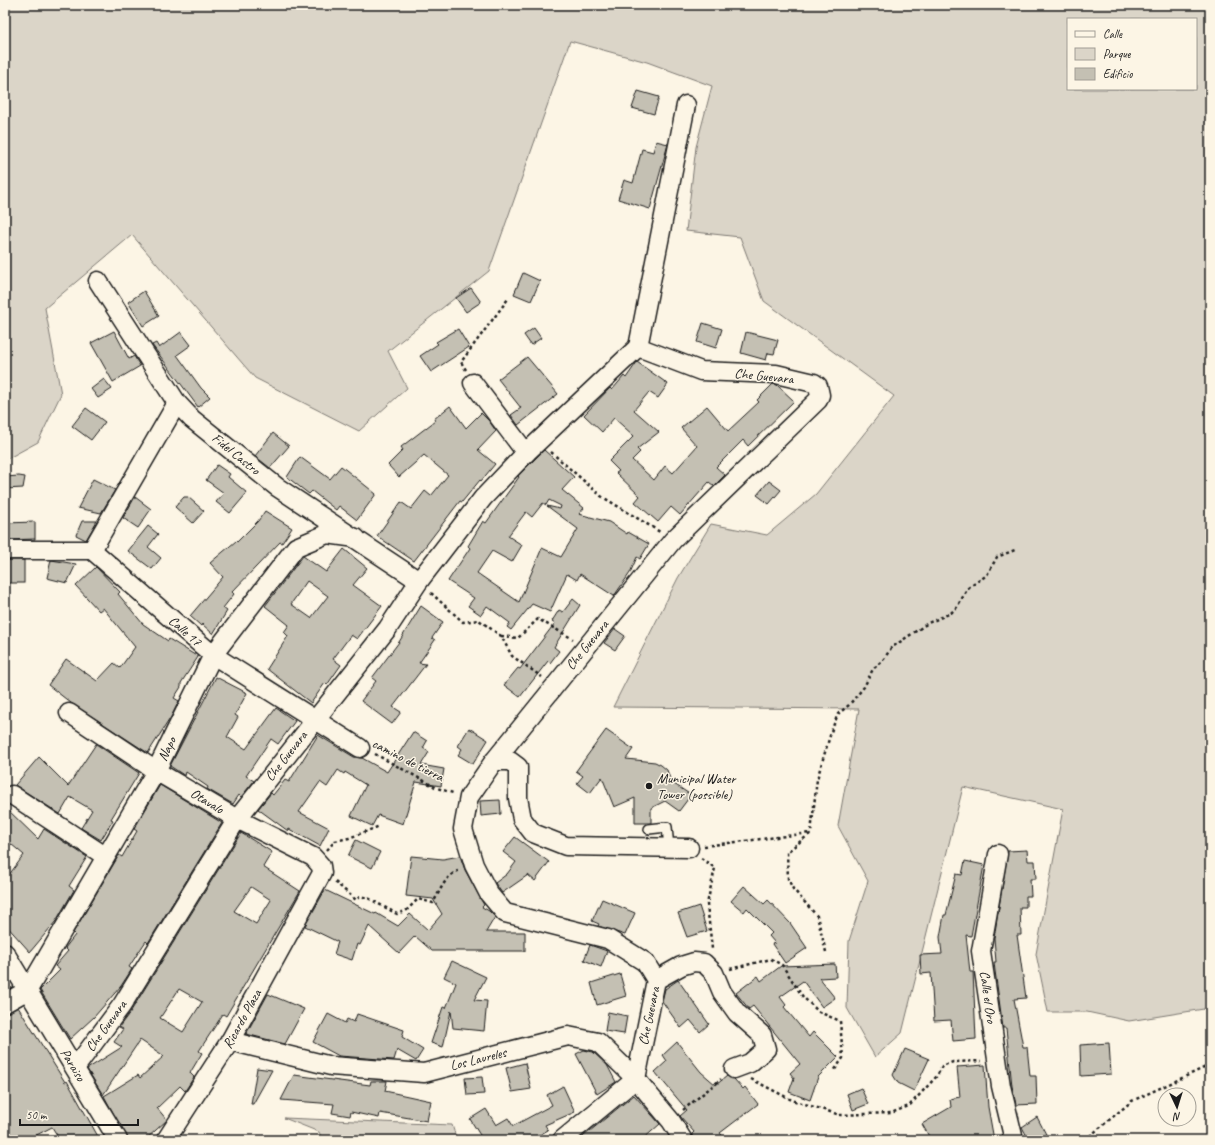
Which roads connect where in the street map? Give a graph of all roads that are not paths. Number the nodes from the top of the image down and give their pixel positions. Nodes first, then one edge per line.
1 (686, 105) dead end
2 (98, 281) dead end
3 (638, 347) junction
4 (473, 383) road end
5 (177, 403) junction
6 (533, 447) junction
7 (356, 538) junction
8 (5, 550) edge
9 (92, 550) junction
10 (419, 581) junction
11 (212, 655) junction
12 (70, 713) dead end
13 (315, 719) junction
14 (360, 748) road end
15 (494, 761) junction
16 (156, 771) junction
17 (12, 795) dead end
18 (237, 819) junction
19 (649, 829) dead end
20 (669, 848) junction
21 (689, 848) road end
22 (998, 854) dead end
23 (105, 856) junction
24 (310, 894) joint
25 (5, 953) edge
26 (656, 980) junction
27 (28, 990) junction
28 (5, 1003) edge
29 (230, 1041) junction
30 (75, 1068) junction
31 (734, 1069) road end
32 (636, 1079) junction
33 (118, 1140) edge
34 (166, 1140) edge
35 (562, 1140) edge
36 (683, 1140) edge
37 (1014, 1140) edge

1 - 3 street
2 - 5 street, Fidel Castro
3 - 6 street, Che Guevara
3 - 15 street, Che Guevara
4 - 6 street
5 - 7 street, Fidel Castro
5 - 9 street
6 - 10 street, Che Guevara
7 - 10 street, Fidel Castro
7 - 11 street, Napo
8 - 9 street
9 - 11 street, Calle 17
10 - 13 street, Che Guevara
11 - 13 street, Calle 17
11 - 16 street, Napo
12 - 16 street, Otavalo
13 - 14 street, Calle 17
13 - 18 street, Che Guevara
15 - 20 street
15 - 26 street, Che Guevara
16 - 18 street, Otavalo
16 - 23 street, Napo
17 - 23 street
18 - 24 street, Otavalo
18 - 30 street, Che Guevara
19 - 20 lane
20 - 21 street
22 - 37 street, Calle el Oro
23 - 27 street, Napo
24 - 29 street, Ricardo Plaza
25 - 27 street, Paraiso
26 - 31 street
26 - 32 street, Che Guevara
27 - 28 street
27 - 30 street, Paraiso
29 - 32 street, Los Laureles
29 - 34 street, Ricardo Plaza
30 - 33 street, Paraiso
32 - 35 street
32 - 36 street, Los Laureles

